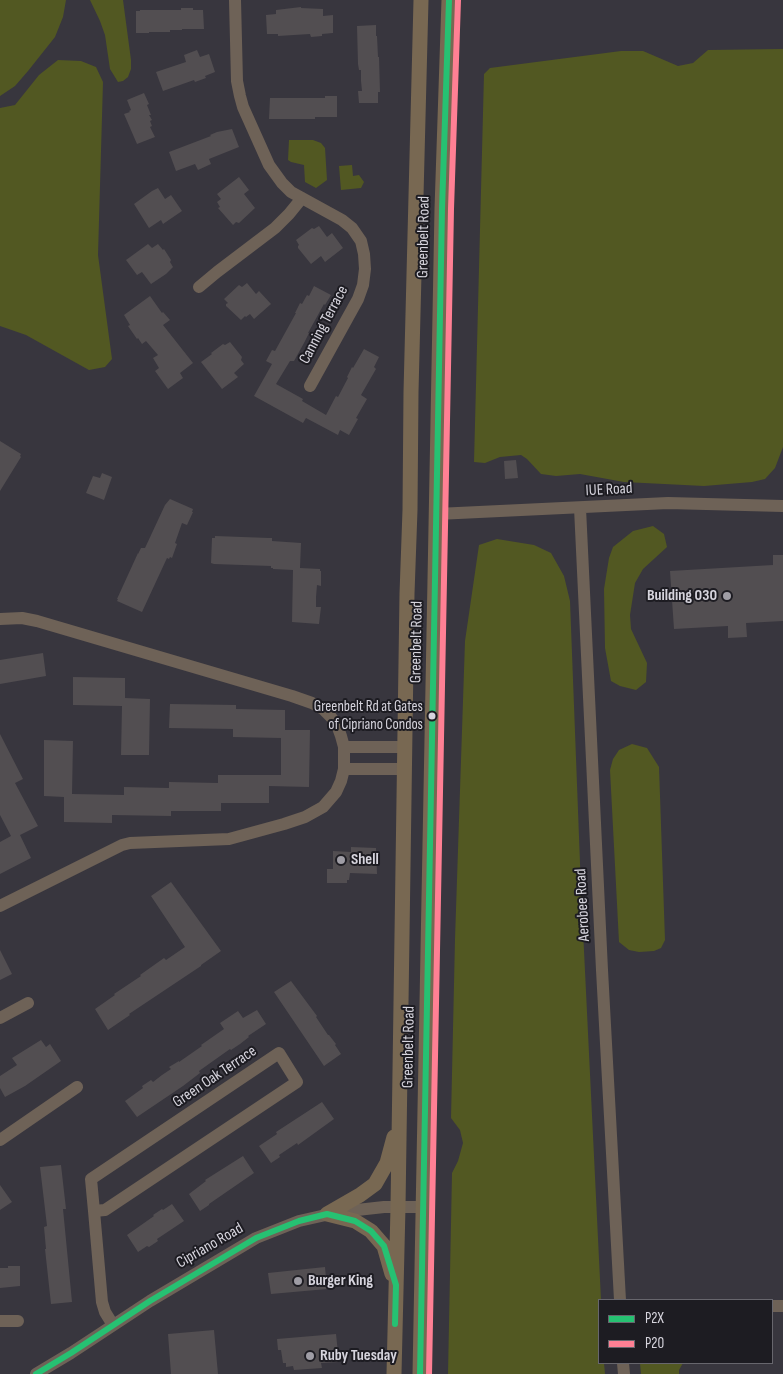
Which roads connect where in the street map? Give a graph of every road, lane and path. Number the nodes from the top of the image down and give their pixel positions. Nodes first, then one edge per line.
1 (235, 0) edge
2 (421, 0) edge
3 (449, 0) edge
4 (302, 198) junction
5 (199, 288) dead end
6 (310, 386) dead end
7 (783, 506) edge
8 (580, 508) junction
9 (437, 514) junction
10 (0, 619) edge
11 (344, 747) junction
12 (405, 747) junction
13 (344, 769) junction
14 (404, 769) junction
15 (0, 906) edge
16 (28, 1003) dead end
17 (0, 1018) edge
18 (77, 1087) dead end
19 (400, 1116) junction
20 (0, 1140) edge
21 (398, 1207) junction
22 (423, 1207) junction
23 (94, 1211) junction
24 (327, 1214) junction
25 (396, 1285) junction
26 (620, 1299) edge
27 (18, 1320) dead end
28 (0, 1321) edge
29 (113, 1325) junction
30 (36, 1374) edge
31 (394, 1374) edge
32 (420, 1374) edge

1 - 4 street, Canning Terrace
2 - 12 main road, Greenbelt Road
3 - 9 main road, Greenbelt Road
4 - 5 street
4 - 6 street, Canning Terrace
7 - 8 street, IUE Road
8 - 9 street, IUE Road
8 - 26 street, Aerobee Road
9 - 22 main road, Greenbelt Road
10 - 11 street
11 - 12 street
11 - 13 street
12 - 14 main road, Greenbelt Road
13 - 14 street
13 - 15 street
14 - 19 main road, Greenbelt Road
16 - 17 street
18 - 20 street
19 - 21 main road, Greenbelt Road
19 - 24 main road
21 - 22 street, Cipriano Road
21 - 24 street, Cipriano Road
21 - 25 main road, Greenbelt Road
22 - 32 main road, Greenbelt Road
23 - 23 street, Green Oak Terrace
23 - 29 street, Green Oak Terrace
24 - 25 main road
24 - 29 street, Cipriano Road
25 - 31 main road, Greenbelt Road
27 - 28 street
29 - 30 street, Cipriano Road

